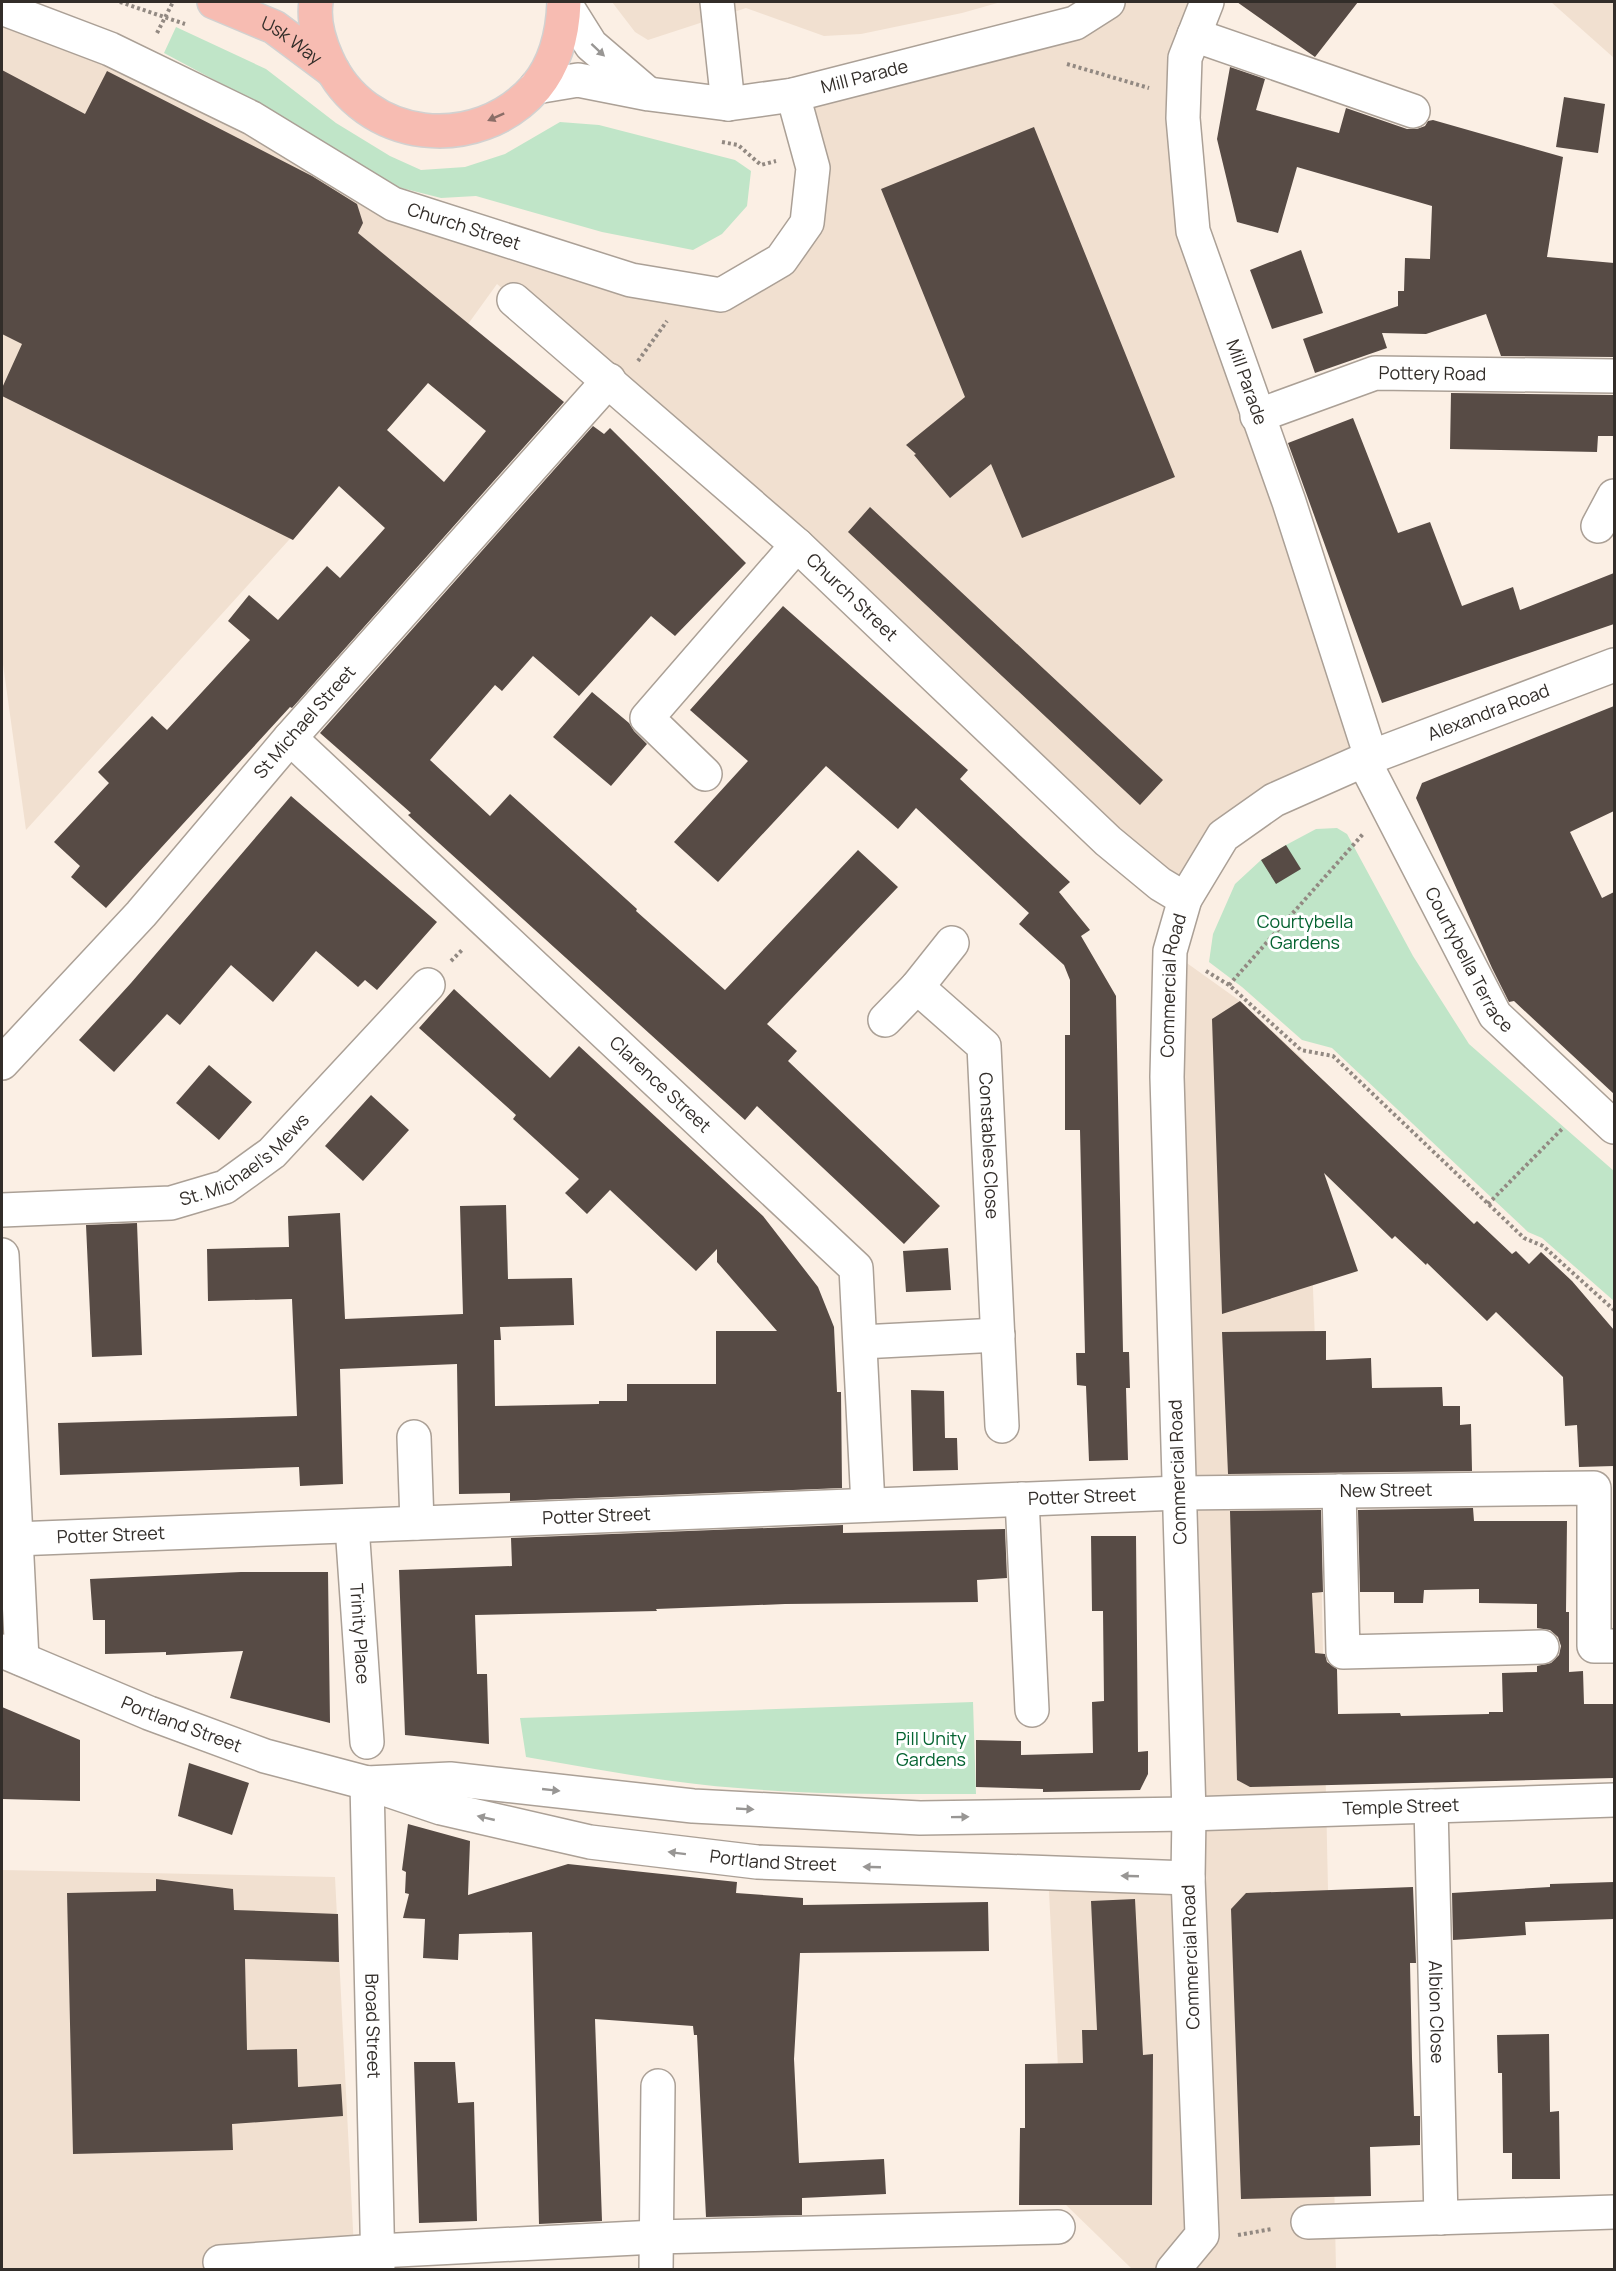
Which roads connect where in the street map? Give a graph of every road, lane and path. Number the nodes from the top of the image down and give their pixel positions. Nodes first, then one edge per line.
1 (214, 2) edge
2 (316, 2) edge
3 (564, 2) edge
4 (717, 2) edge
5 (1108, 2) edge
6 (1208, 2) edge
7 (2, 8) edge
8 (1194, 35) junction
9 (1062, 63) dead end
10 (333, 72) junction
11 (536, 87) junction
12 (649, 94) junction
13 (793, 95) junction
14 (1184, 98) junction
15 (728, 104) junction
16 (1413, 111) dead end
17 (689, 289) junction
18 (514, 300) dead end
19 (1614, 376) edge
20 (614, 385) junction
21 (1257, 416) junction
22 (1614, 496) edge
23 (1598, 526) dead end
24 (797, 545) junction
25 (1614, 665) edge
26 (290, 738) junction
27 (1368, 759) junction
28 (705, 774) dead end
29 (1387, 806) junction
30 (1185, 898) junction
31 (487, 923) junction
32 (952, 943) dead end
33 (1170, 951) junction
34 (428, 985) joint
35 (1229, 985) junction
36 (917, 987) junction
37 (885, 1020) dead end
38 (2, 1063) edge
39 (1588, 1102) junction
40 (1614, 1127) edge
41 (1488, 1204) junction
42 (2, 1210) edge
43 (2, 1255) edge
44 (1614, 1310) edge
45 (998, 1335) junction
46 (861, 1342) junction
47 (1002, 1426) dead end
48 (414, 1437) dead end
49 (1339, 1491) junction
50 (1179, 1493) junction
51 (1022, 1499) junction
52 (868, 1505) junction
53 (417, 1524) junction
54 (352, 1526) junction
55 (15, 1539) junction
56 (1614, 1646) edge
57 (1542, 1647) dead end
58 (11, 1655) edge
59 (1032, 1710) dead end
60 (367, 1742) dead end
61 (367, 1783) junction
62 (613, 1797) junction
63 (1614, 1800) edge
64 (1431, 1806) junction
65 (1189, 1814) junction
66 (920, 1818) junction
67 (590, 1842) junction
68 (918, 1869) junction
69 (1188, 1878) junction
70 (658, 2086) dead end
71 (1614, 2212) edge
72 (1440, 2218) junction
73 (1308, 2222) joint
74 (1058, 2227) dead end
75 (1202, 2235) junction
76 (656, 2237) junction
77 (378, 2260) edge
78 (220, 2262) dead end
79 (656, 2270) edge
80 (1173, 2270) edge

1 - 10 main road, Usk Way
2 - 10 main road
3 - 11 main road
3 -> 12 street
4 - 15 street
5 - 13 street, Mill Parade
6 - 8 street, Mill Parade
7 - 17 street, Church Street
8 - 14 street, Mill Parade
8 - 16 street
9 - 14 path
11 -> 10 main road
11 - 12 street, Mill Parade
12 - 15 street, Mill Parade
13 - 15 street, Mill Parade
13 - 17 street, Church Street
14 - 21 street, Mill Parade
17 - 20 path
18 - 20 street, Church Street
19 - 21 street, Pottery Road
20 - 24 street, Church Street
20 - 26 street, St Michael Street
21 - 27 street, Mill Parade
22 - 23 street
24 - 28 street
24 - 30 street, Church Street
25 - 27 street, Alexandra Road
26 - 31 street, Clarence Street
26 - 38 street, St Michael Street
27 - 29 street, Courtybella Terrace
27 - 30 street, Commercial Road
29 - 35 path
29 - 39 street, Courtybella Terrace
30 - 33 street, Commercial Road
31 - 34 path
31 - 46 street, Clarence Street
32 - 36 street
33 - 35 path
33 - 50 street, Commercial Road
34 - 42 street, St. Michael's Mews
35 - 41 path
36 - 37 street
36 - 45 street, Constables Close
39 - 40 street, Courtybella Terrace
39 - 41 path
41 - 44 path
43 - 55 street
45 - 46 street
45 - 47 street, Constables Close
46 - 52 street, Clarence Street
48 - 53 street
49 - 50 street, New Street
49 - 56 street, New Street
49 - 57 street
50 - 51 street, Potter Street
50 - 65 street, Commercial Road
51 - 52 street, Potter Street
51 - 59 street
52 - 53 street, Potter Street
53 - 54 street, Potter Street
54 - 55 street, Potter Street
54 - 60 street, Trinity Place
55 - 58 street
58 - 61 street, Portland Street
61 -> 62 street, Portland Street
67 -> 61 street, Portland Street
61 - 77 street, Broad Street
62 -> 66 street, Portland Street
62 - 67 street
63 - 64 street, Temple Street
64 - 65 street, Temple Street
64 - 72 street, Albion Close
66 -> 65 street, Portland Street
65 - 69 street, Commercial Road
66 - 68 street
68 -> 67 street, Portland Street
69 -> 68 street, Portland Street
69 - 75 street, Commercial Road
70 - 76 street
71 - 72 street
72 - 73 street
73 - 75 path
74 - 76 street
75 - 80 street
76 - 77 street
76 - 79 street
77 - 78 street

